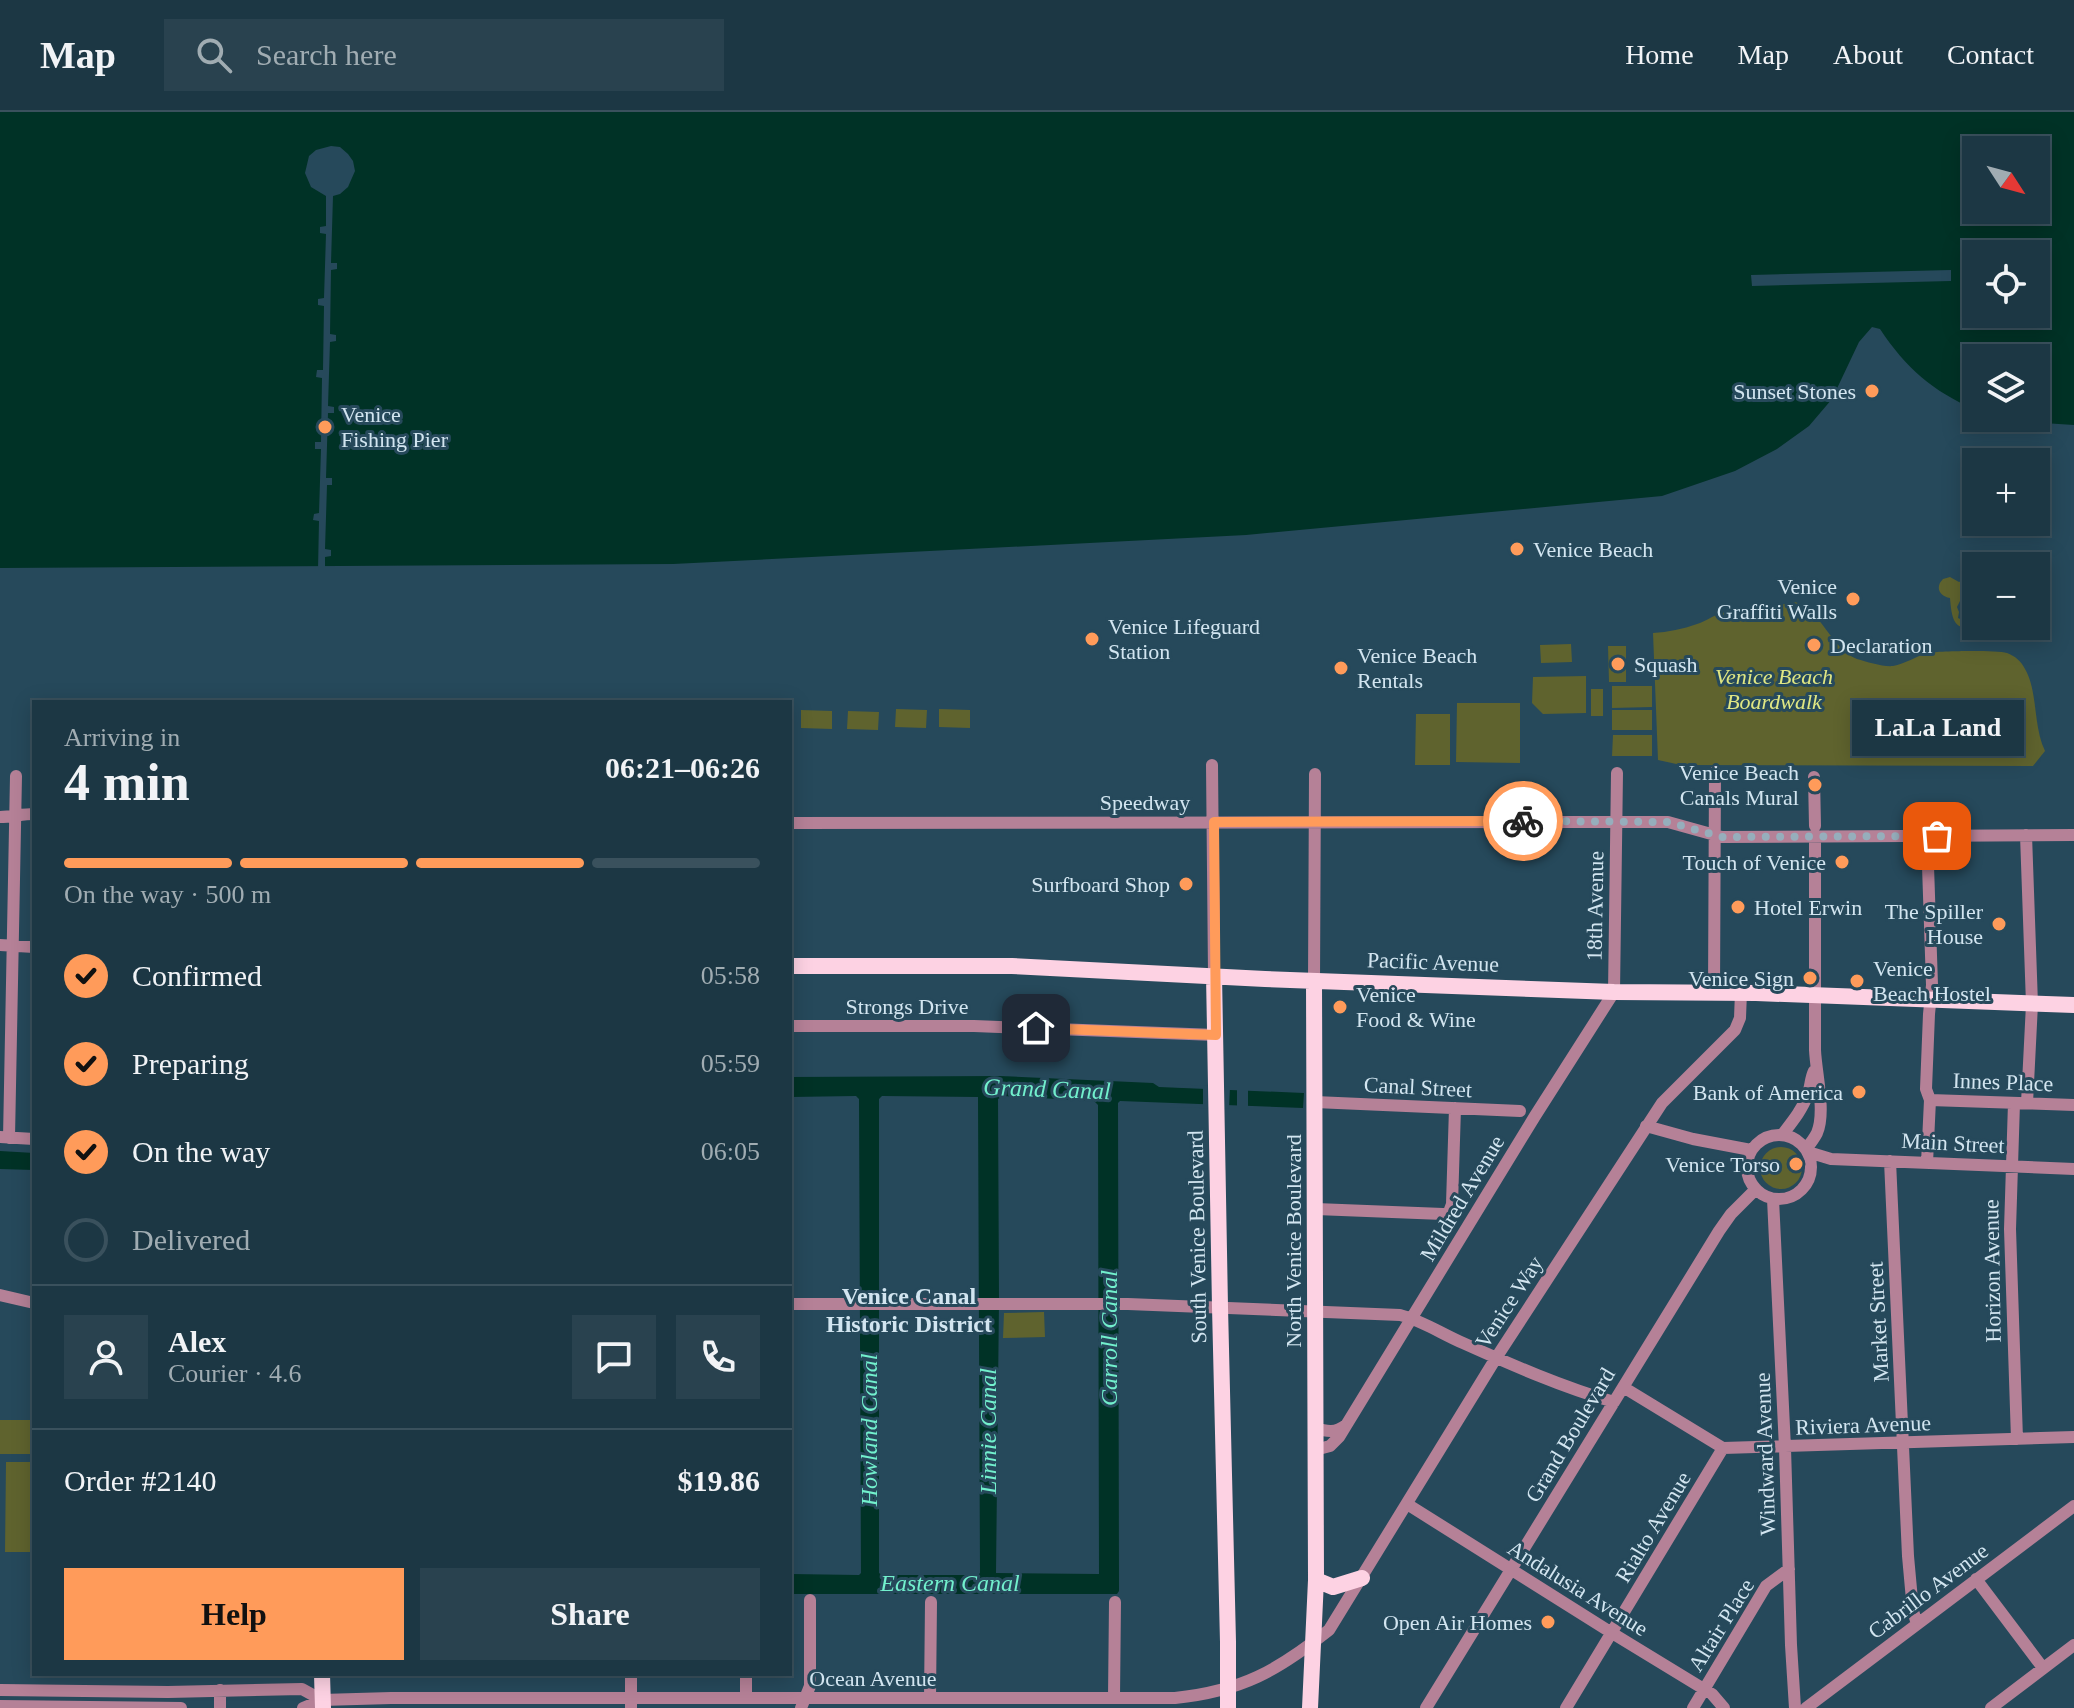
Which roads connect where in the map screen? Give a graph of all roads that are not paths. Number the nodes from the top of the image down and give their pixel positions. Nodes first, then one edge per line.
1 (1212, 765) dead end
2 (1715, 772) dead end
3 (1617, 773) dead end
4 (1315, 774) dead end
5 (16, 776) dead end
6 (1814, 777) dead end
7 (16, 814) junction
8 (32, 814) edge
9 (0, 817) edge
10 (1214, 822) junction
11 (1315, 822) junction
12 (1617, 822) junction
13 (792, 823) edge
14 (1815, 832) junction
15 (1713, 835) junction
16 (2026, 835) junction
17 (2074, 835) edge
18 (1927, 836) junction
19 (6, 945) edge
20 (32, 947) edge
21 (792, 966) edge
22 (1214, 975) junction
23 (1314, 981) junction
24 (1614, 992) junction
25 (1714, 992) junction
26 (1741, 992) junction
27 (1816, 994) junction
28 (1931, 999) junction
29 (2032, 1004) junction
30 (2074, 1005) edge
31 (792, 1026) edge
32 (1216, 1035) junction
33 (5, 1065) edge
34 (1816, 1068) junction
35 (1930, 1100) junction
36 (1315, 1102) junction
37 (2021, 1103) junction
38 (2074, 1105) edge
39 (1455, 1108) junction
40 (1520, 1111) dead end
41 (1646, 1126) junction
42 (1782, 1135) junction
43 (4, 1137) edge
44 (32, 1139) edge
45 (1751, 1150) junction
46 (1807, 1150) junction
47 (1831, 1159) junction
48 (1890, 1161) junction
49 (1927, 1163) junction
50 (2011, 1166) junction
51 (2074, 1169) edge
52 (1809, 1178) junction
53 (1756, 1189) junction
54 (1773, 1199) junction
55 (1316, 1209) junction
56 (0, 1295) edge
57 (32, 1303) edge
58 (792, 1304) edge
59 (1220, 1307) junction
60 (1315, 1311) junction
61 (1413, 1318) junction
62 (1496, 1358) junction
63 (1623, 1387) junction
64 (1614, 1402) junction
65 (1346, 1425) junction
66 (1315, 1428) junction
67 (2074, 1437) edge
68 (2017, 1439) junction
69 (1903, 1444) junction
70 (1723, 1448) junction
71 (1785, 1448) junction
72 (1315, 1450) junction
73 (1407, 1504) junction
74 (2074, 1506) edge
75 (1511, 1569) junction
76 (1789, 1569) junction
77 (1362, 1578) junction
78 (1976, 1579) junction
79 (1316, 1580) junction
80 (810, 1600) dead end
81 (931, 1602) dead end
82 (1115, 1602) dead end
83 (1917, 1624) junction
84 (1612, 1633) junction
85 (1314, 1641) junction
86 (2074, 1645) edge
87 (2043, 1668) junction
88 (322, 1676) edge
89 (631, 1676) edge
90 (746, 1676) edge
91 (1228, 1688) junction
92 (0, 1690) edge
93 (220, 1690) junction
94 (1704, 1690) junction
95 (91, 1691) junction
96 (746, 1697) junction
97 (1114, 1697) junction
98 (930, 1698) junction
99 (631, 1703) edge
100 (803, 1703) edge
101 (1173, 1703) edge
102 (323, 1704) edge
103 (0, 1706) edge
104 (91, 1707) edge
105 (130, 1708) edge
106 (181, 1708) edge
107 (220, 1708) edge
108 (303, 1708) edge
109 (1228, 1708) edge
110 (1310, 1708) edge
111 (1426, 1708) edge
112 (1566, 1708) edge
113 (1693, 1708) edge
114 (1724, 1708) edge
115 (1795, 1708) edge
116 (1806, 1708) edge
117 (1991, 1708) edge

1 - 10 street, South Venice Boulevard
2 - 15 street
3 - 12 street, 18th Avenue
4 - 11 street, North Venice Boulevard
5 - 7 street
6 - 14 street
7 - 8 street
7 - 9 street
7 - 19 street
10 - 11 street, Speedway
10 - 13 street, Speedway
10 - 22 street, South Venice Boulevard
11 - 12 street, Speedway
11 - 23 street, North Venice Boulevard
12 - 15 street, Speedway
12 - 24 street, 18th Avenue
14 - 15 street, Speedway
14 - 18 street, Speedway
14 - 27 street
15 - 25 street
16 - 17 street, Speedway
16 - 18 street, Speedway
16 - 29 street, Horizon Avenue
18 - 28 street
19 - 20 street
19 - 33 street
21 - 22 main road, Pacific Avenue
22 - 23 main road, Pacific Avenue
22 - 32 main road, South Venice Boulevard
23 - 24 main road, Pacific Avenue
23 - 36 main road, North Venice Boulevard
24 - 25 main road, Pacific Avenue
24 - 61 street, Mildred Avenue
25 - 26 main road, Pacific Avenue
26 - 27 main road, Pacific Avenue
26 - 41 street, Venice Way
27 - 28 main road, Pacific Avenue
27 - 34 street
28 - 29 main road, Pacific Avenue
28 - 35 street
29 - 30 main road, Pacific Avenue
29 - 37 street, Horizon Avenue
31 - 32 street, Strongs Drive
32 - 59 main road, South Venice Boulevard
33 - 43 street
34 - 42 street
34 - 46 street
35 - 37 street, Innes Place
35 - 49 street
36 - 39 street, Canal Street
36 - 55 main road, North Venice Boulevard
37 - 38 street, Innes Place
37 - 50 street, Horizon Avenue
39 - 40 street, Canal Street
39 - 55 street
41 - 45 street
41 - 62 street, Venice Way
42 - 45 street
42 - 46 street
43 - 44 street
45 - 53 street
46 - 47 street, Main Street
46 - 52 street
47 - 48 street, Main Street
47 - 52 street
48 - 49 street, Main Street
48 - 69 street, Market Street
49 - 50 street, Main Street
50 - 51 street, Main Street
50 - 68 street, Horizon Avenue
52 - 54 street
53 - 54 street
53 - 63 street, Grand Boulevard
54 - 71 street, Windward Avenue
55 - 60 main road, North Venice Boulevard
56 - 57 street
58 - 59 street
59 - 60 street
59 - 91 main road, South Venice Boulevard
60 - 61 street
60 - 66 main road, North Venice Boulevard
61 - 62 street
61 - 65 street, Mildred Avenue
62 - 64 street
62 - 73 street, Venice Way
63 - 64 street, Grand Boulevard
63 - 70 street
64 - 75 street, Grand Boulevard
65 - 66 street
65 - 72 street, Mildred Avenue
66 - 72 main road, North Venice Boulevard
67 - 68 street, Riviera Avenue
68 - 69 street, Riviera Avenue
69 - 71 street, Riviera Avenue
69 - 83 street, Market Street
70 - 71 street, Riviera Avenue
70 - 84 street, Rialto Avenue
71 - 76 street, Windward Avenue
72 - 79 main road, North Venice Boulevard
73 - 75 street, Andalusia Avenue
73 - 77 street, Venice Way
74 - 78 street, Cabrillo Avenue
75 - 84 street, Andalusia Avenue
75 - 111 street, Grand Boulevard
76 - 94 street, Altair Place
76 - 115 street, Windward Avenue
77 - 79 main road
77 - 85 street, Venice Way
78 - 83 street, Cabrillo Avenue
78 - 87 street
79 - 85 main road, North Venice Boulevard
80 - 100 street
81 - 98 street
82 - 97 street
83 - 116 street, Cabrillo Avenue
84 - 94 street, Andalusia Avenue
84 - 112 street, Rialto Avenue
85 - 91 street, Ocean Avenue
85 - 110 main road, North Venice Boulevard
86 - 87 street
87 - 117 street
88 - 102 main road
89 - 99 street
90 - 96 street
91 - 101 street, Ocean Avenue
91 - 109 main road, South Venice Boulevard
92 - 95 street
93 - 95 street
93 - 102 street
93 - 107 street
94 - 113 street, Altair Place
94 - 114 street, Andalusia Avenue
95 - 104 street
96 - 99 street, Ocean Avenue
96 - 100 street, Ocean Avenue
97 - 98 street, Ocean Avenue
97 - 101 street, Ocean Avenue
98 - 100 street, Ocean Avenue
99 - 102 street, Ocean Avenue
102 - 108 street
103 - 104 street
104 - 105 street
105 - 106 street

